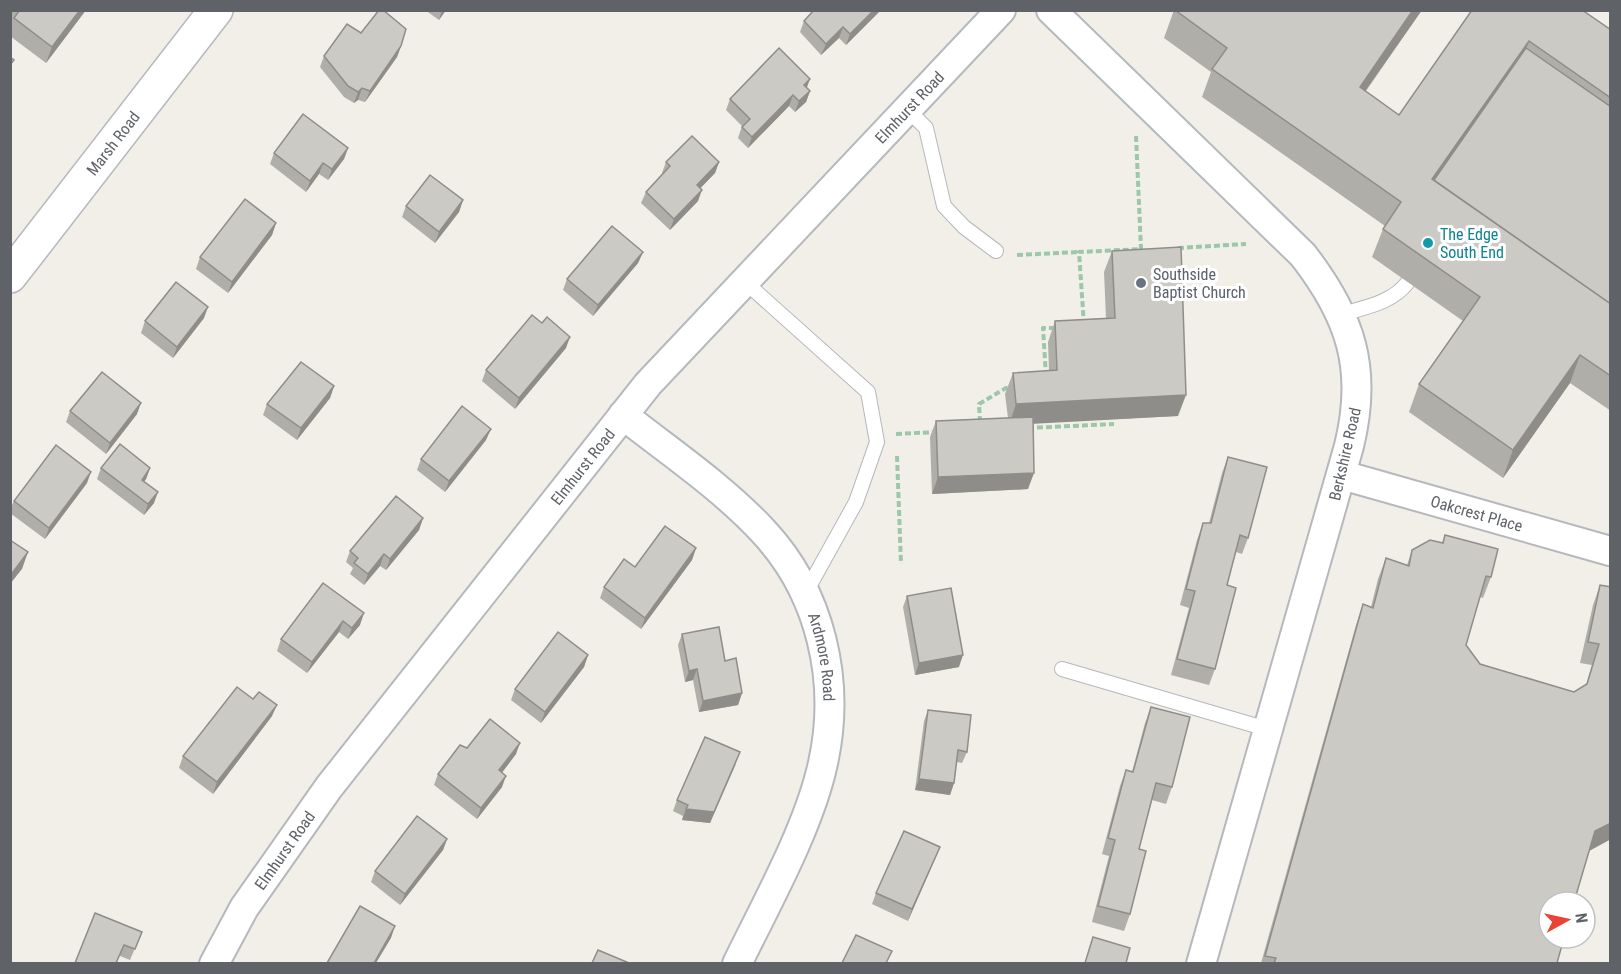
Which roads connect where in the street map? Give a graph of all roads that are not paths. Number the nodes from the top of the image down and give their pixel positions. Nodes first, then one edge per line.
1 (216, 10) edge
2 (1001, 10) edge
3 (1051, 10) edge
4 (907, 109) junction
5 (996, 251) dead end
6 (10, 276) edge
7 (744, 281) junction
8 (1408, 282) edge
9 (1341, 314) junction
10 (623, 414) junction
11 (1342, 475) junction
12 (1611, 551) edge
13 (806, 592) junction
14 (1062, 669) dead end
15 (1267, 729) junction
16 (214, 963) edge
17 (737, 963) edge
18 (1201, 963) edge

1 - 6 street, Marsh Road
2 - 4 street, Elmhurst Road
3 - 9 street, Berkshire Road
4 - 5 lane
4 - 7 street, Elmhurst Road
7 - 10 street, Elmhurst Road
7 - 13 lane
8 - 9 lane
9 - 11 street, Berkshire Road
10 - 13 street, Ardmore Road
10 - 16 street, Elmhurst Road
11 - 12 street, Oakcrest Place
11 - 15 street, Berkshire Road
13 - 17 street, Ardmore Road
14 - 15 lane
15 - 18 street, Berkshire Road

